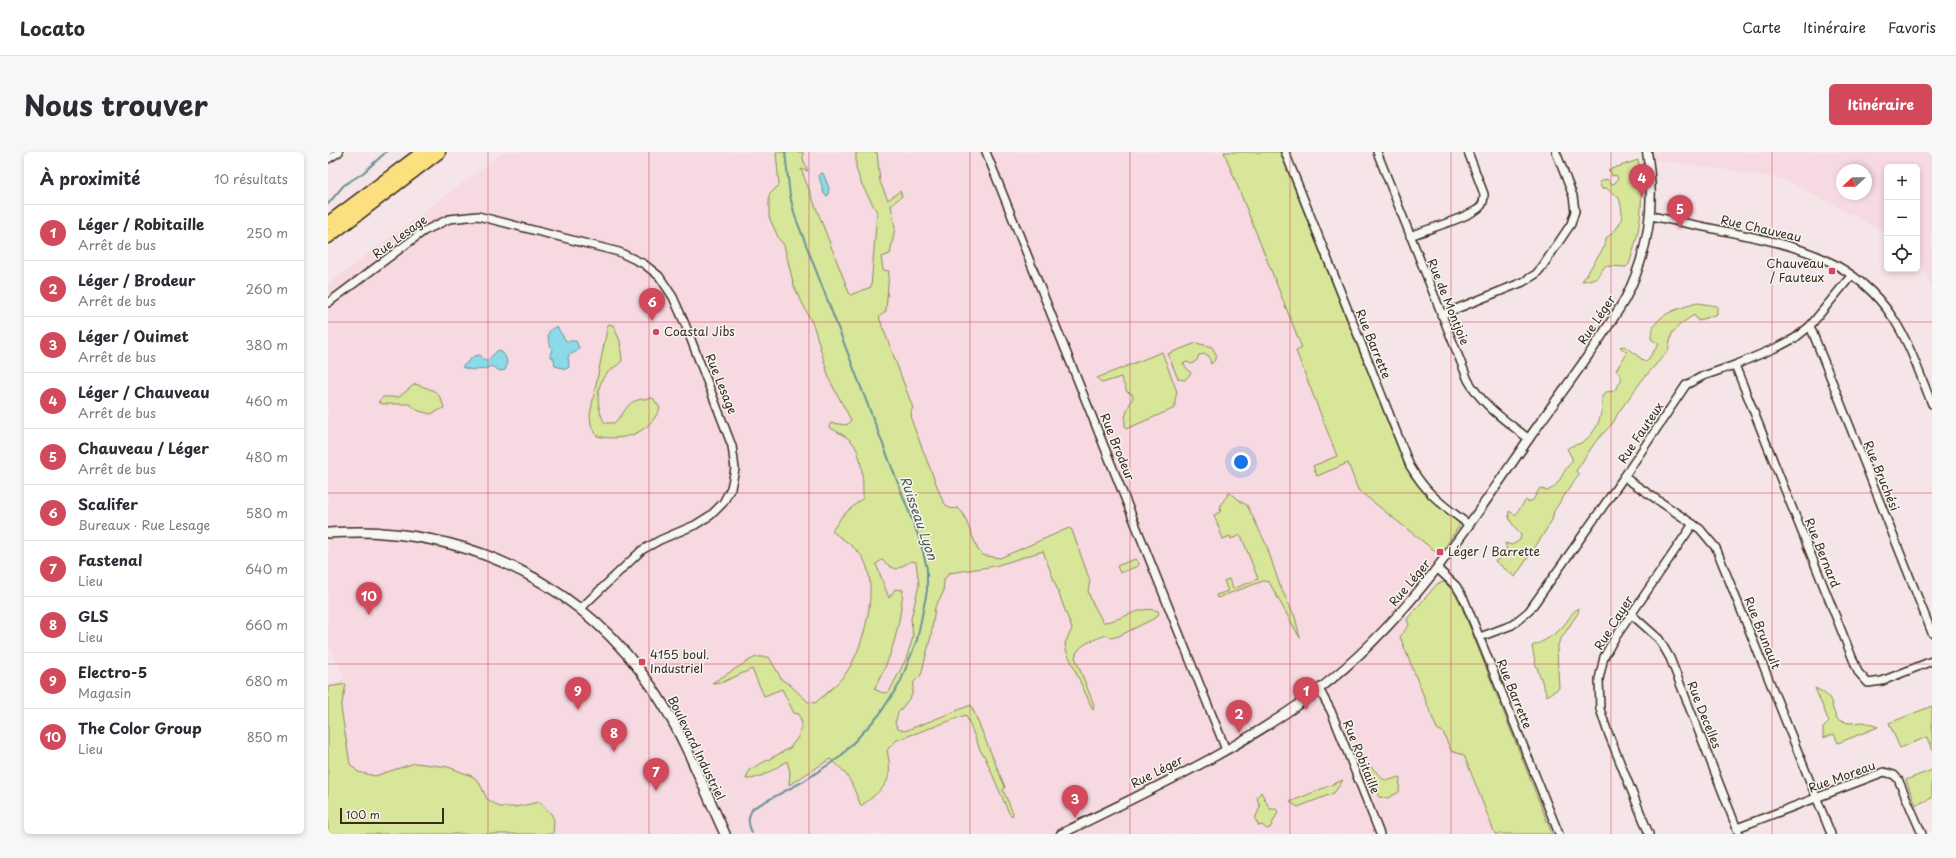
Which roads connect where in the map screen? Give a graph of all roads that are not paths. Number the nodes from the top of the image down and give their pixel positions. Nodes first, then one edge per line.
1 (338, 152) edge
2 (423, 152) edge
3 (439, 152) edge
4 (986, 152) edge
5 (1285, 152) edge
6 (1377, 152) edge
7 (1468, 152) edge
8 (1556, 152) edge
9 (1647, 152) edge
10 (328, 159) edge
11 (1651, 216) junction
12 (328, 223) edge
13 (1410, 236) junction
14 (328, 237) edge
15 (1851, 276) junction
16 (328, 303) edge
17 (1442, 315) junction
18 (1810, 326) junction
19 (1736, 365) junction
20 (1932, 404) edge
21 (1529, 439) junction
22 (1624, 477) junction
23 (1693, 524) junction
24 (1469, 525) junction
25 (328, 533) edge
26 (1438, 569) junction
27 (580, 608) junction
28 (1631, 614) junction
29 (1932, 633) edge
30 (1480, 638) junction
31 (1932, 660) edge
32 (1319, 689) junction
33 (1226, 750) junction
34 (1817, 798) junction
35 (1738, 831) edge
36 (724, 834) edge
37 (1061, 834) edge
38 (1380, 834) edge
39 (1559, 834) edge
40 (1649, 834) edge
41 (1831, 834) edge
42 (1922, 834) edge

1 - 10 street
2 - 12 highway
3 - 14 highway
4 - 33 street, Rue Brodeur
5 - 24 street, Rue Barrette
6 - 13 street, Rue de Montjoie
7 - 13 street
8 - 17 street
9 - 11 street, Rue Léger
11 - 15 street, Rue Chauveau
11 - 21 street, Rue Léger
13 - 17 street, Rue de Montjoie
15 - 18 street, Rue Fauteux
15 - 20 street, Rue Chauveau
16 - 27 street, Rue Lesage
17 - 21 street, Rue de Montjoie
18 - 19 street, Rue Fauteux
18 - 29 street, Rue Bruchési
19 - 22 street, Rue Fauteux
19 - 31 street, Rue Bernard
21 - 24 street, Rue Léger
22 - 23 street, Rue Brunault
22 - 30 street, Rue Fauteux
23 - 28 street, Rue Cayer
23 - 34 street, Rue Brunault
24 - 26 street, Rue Léger
25 - 27 main road, Boulevard Industriel
26 - 30 street, Rue Barrette
26 - 32 street, Rue Léger
27 - 36 main road, Boulevard Industriel
28 - 35 street, Rue Decelles
28 - 40 street, Rue Cayer
30 - 39 street, Rue Barrette
32 - 33 street, Rue Léger
32 - 38 street, Rue Robitaille
33 - 37 street, Rue Léger
34 - 35 street, Rue Moreau
34 - 41 street, Rue Brunault
34 - 42 street, Rue Moreau

